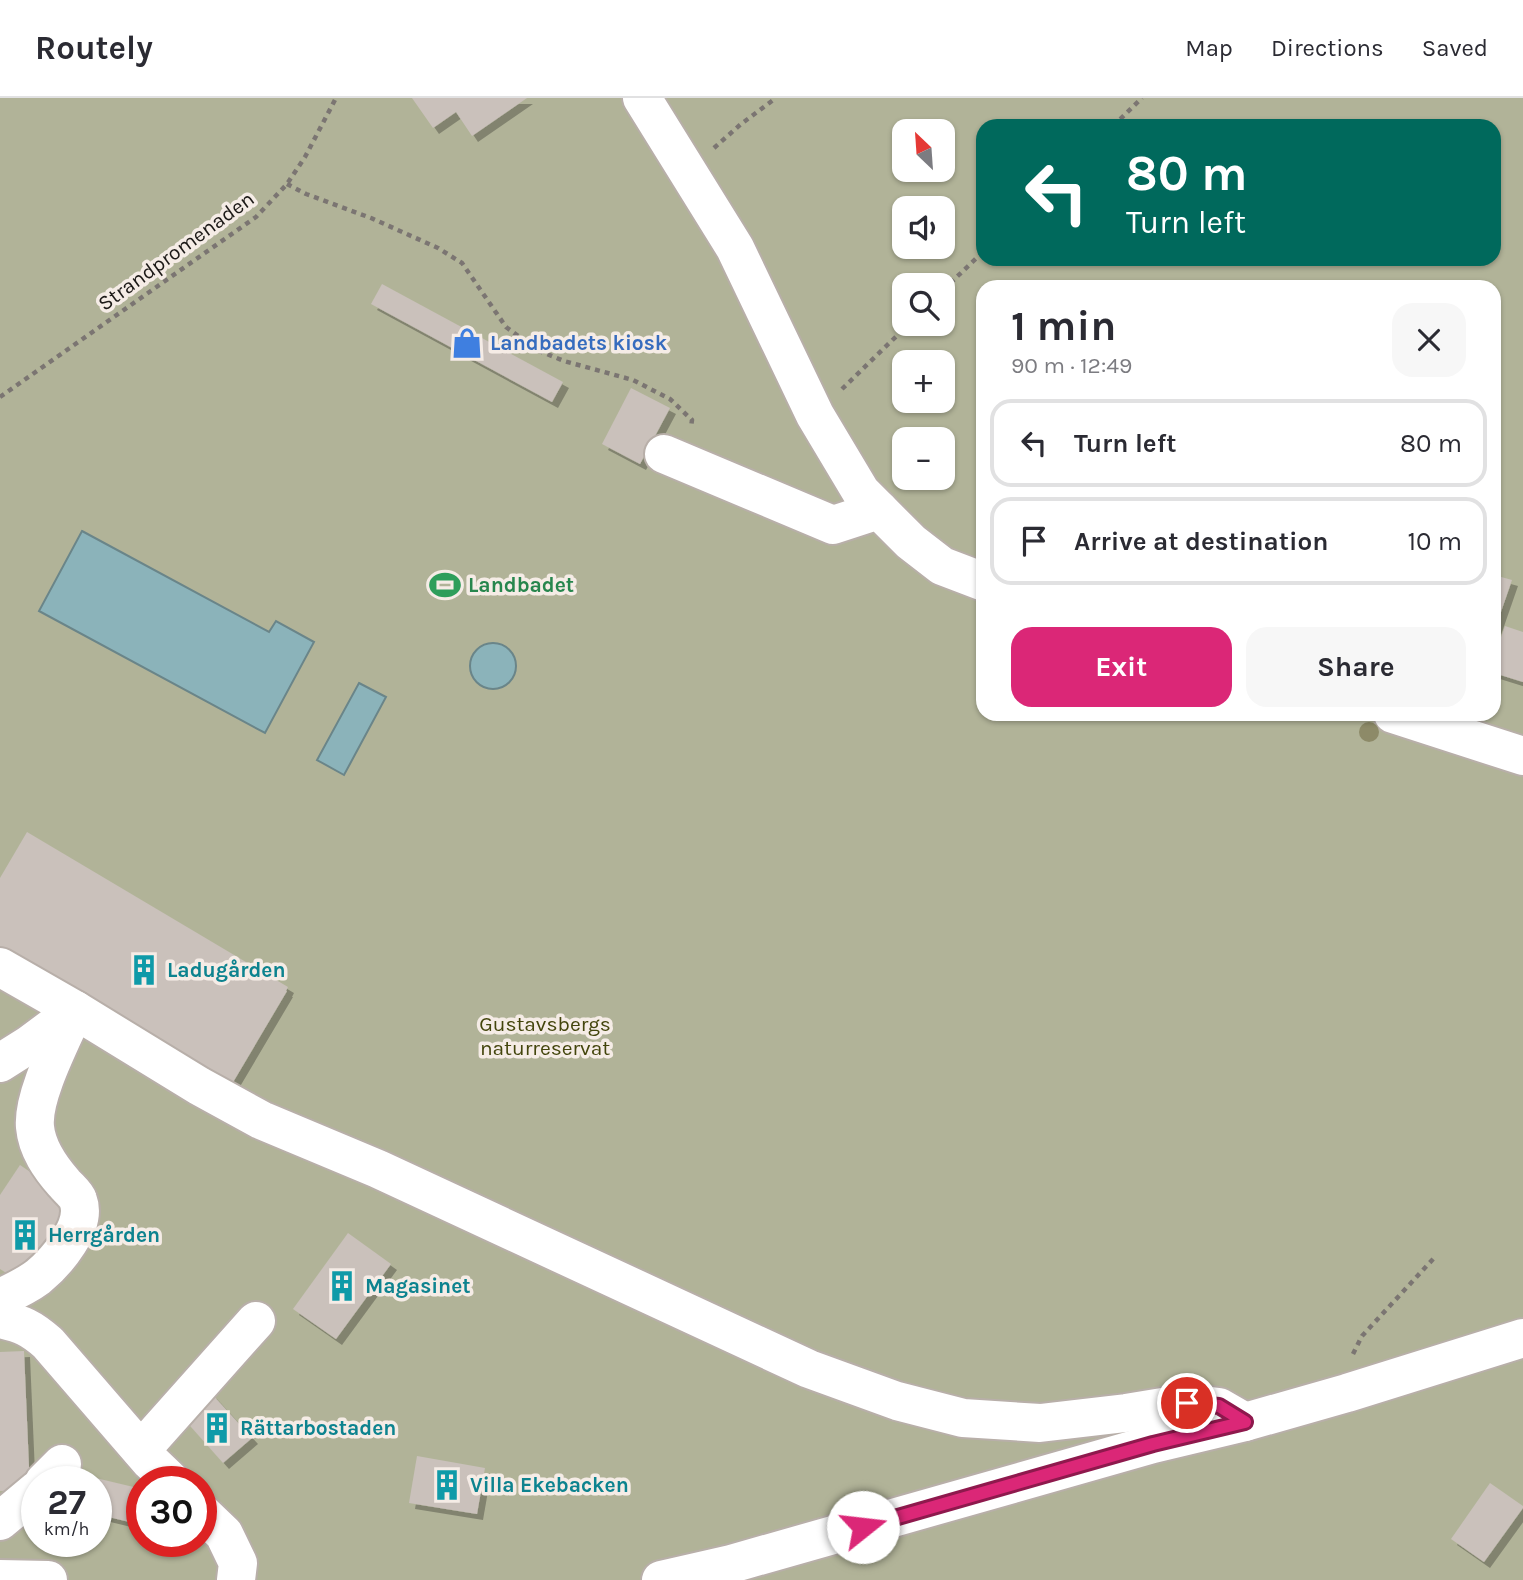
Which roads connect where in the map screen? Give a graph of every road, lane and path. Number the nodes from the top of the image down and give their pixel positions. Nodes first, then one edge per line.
1 (336, 98) edge
2 (642, 98) edge
3 (776, 98) edge
4 (1142, 98) edge
5 (1120, 119) edge
6 (687, 168) junction
7 (287, 184) junction
8 (976, 259) edge
9 (955, 279) edge
10 (897, 336) edge
11 (0, 397) edge
12 (815, 415) junction
13 (674, 458) joint
14 (879, 510) junction
15 (976, 579) edge
16 (1444, 722) edge
17 (1523, 756) edge
18 (0, 967) edge
19 (75, 1010) junction
20 (0, 1063) edge
21 (1434, 1258) dead end
22 (0, 1298) edge
23 (0, 1319) edge
24 (256, 1321) dead end
25 (1523, 1338) edge
26 (1347, 1393) junction
27 (1245, 1422) junction
28 (141, 1450) junction
29 (156, 1466) edge
30 (21, 1502) edge
31 (0, 1521) edge
32 (217, 1528) edge
33 (0, 1579) edge
34 (48, 1580) edge
35 (236, 1580) edge
36 (661, 1580) edge

1 - 7 path, Strandpromenaden
2 - 6 street
3 - 6 path
4 - 5 path
6 - 12 street
7 - 11 path, Strandpromenaden
7 - 13 path
8 - 9 path
10 - 12 path
12 - 14 street
13 - 14 street
14 - 15 street
16 - 17 street
18 - 19 street
19 - 20 street
19 - 22 street
19 - 27 street
21 - 26 path
23 - 28 street
24 - 28 street
25 - 26 street
26 - 27 street
27 - 36 street
28 - 29 street
30 - 31 street
32 - 35 street
33 - 34 street

